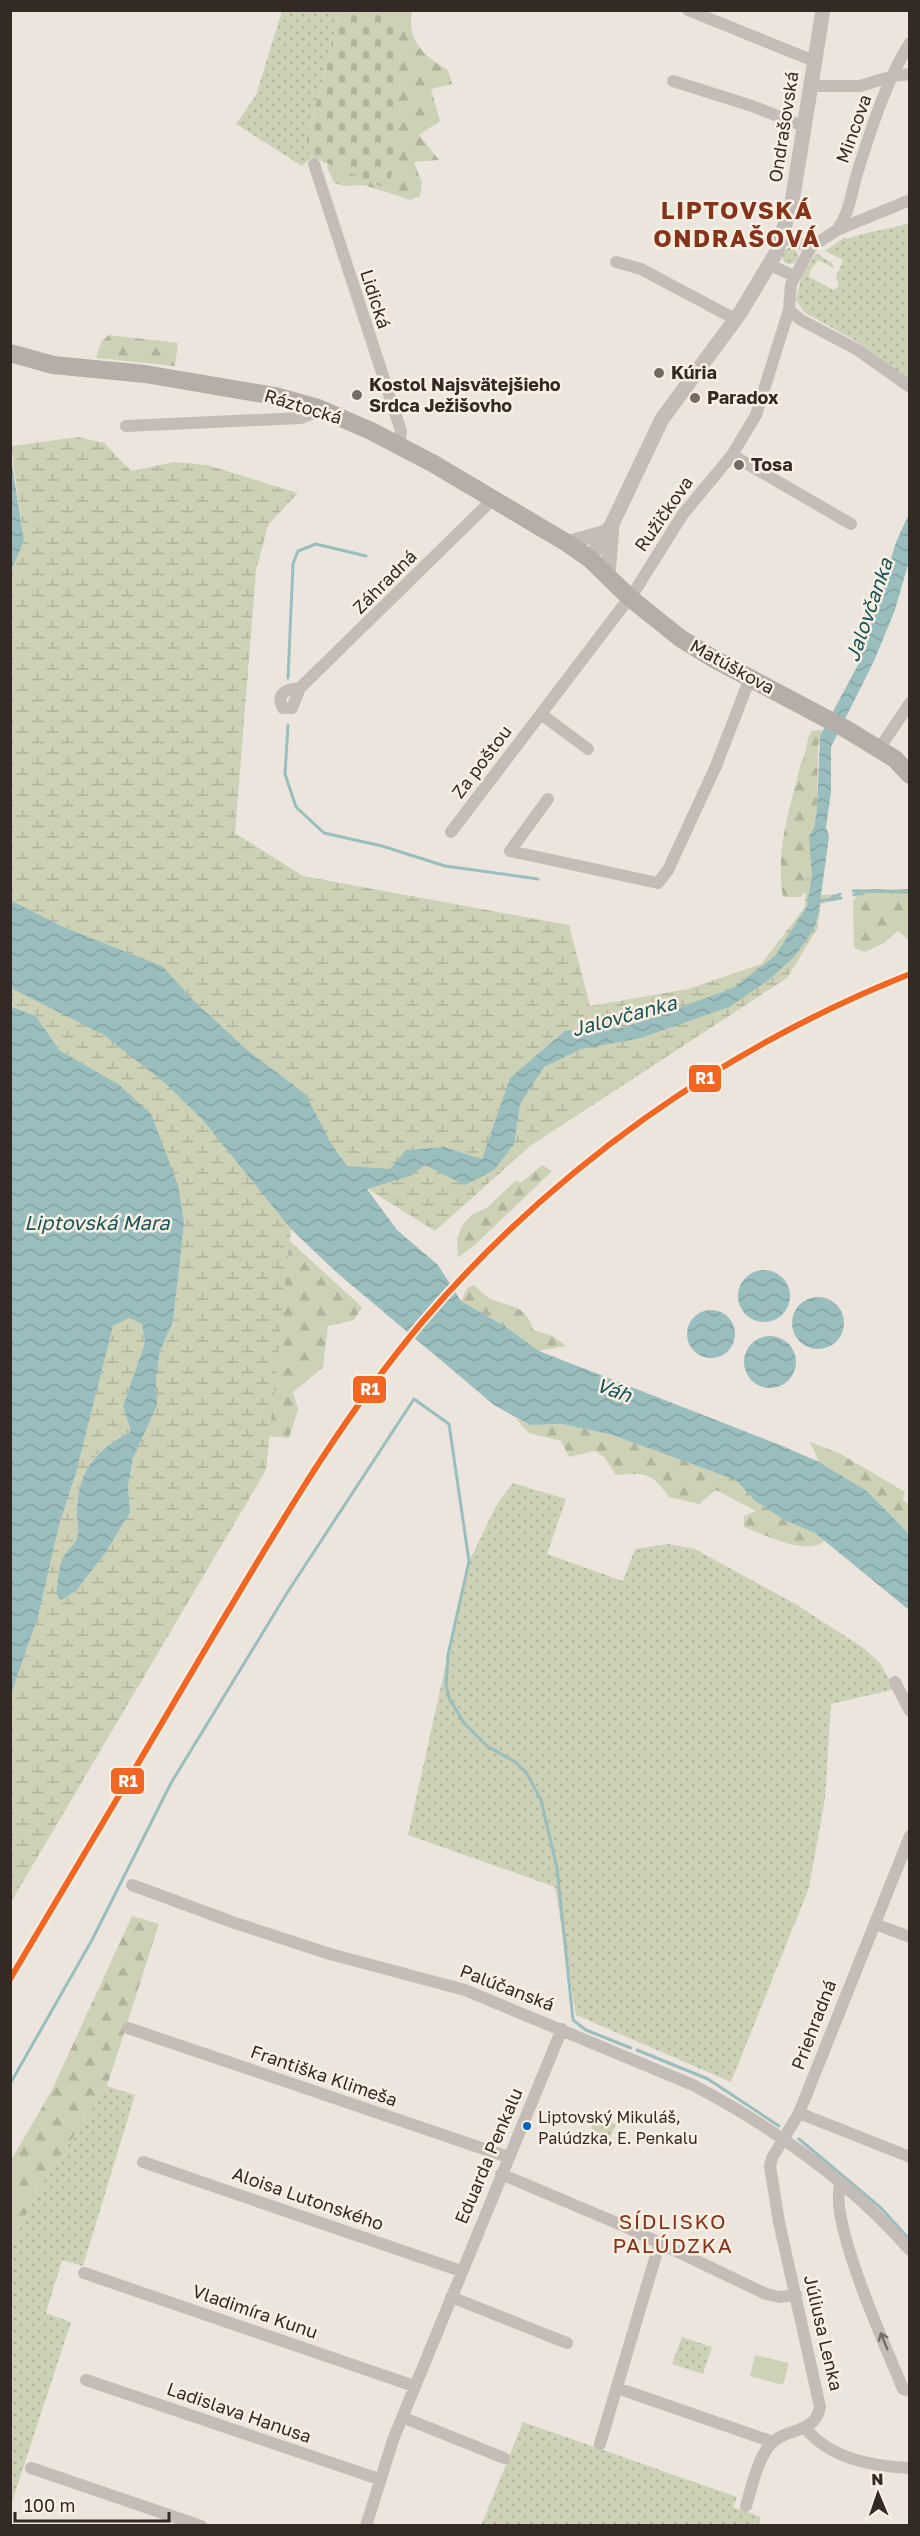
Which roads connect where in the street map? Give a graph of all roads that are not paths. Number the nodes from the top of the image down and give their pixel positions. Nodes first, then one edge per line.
1 (688, 10) edge
2 (823, 10) edge
3 (909, 42) edge
4 (814, 61) junction
5 (909, 74) edge
6 (893, 76) junction
7 (673, 81) dead end
8 (810, 86) junction
9 (803, 126) junction
10 (314, 164) dead end
11 (909, 200) edge
12 (837, 230) junction
13 (782, 237) junction
14 (811, 248) junction
15 (616, 262) dead end
16 (770, 265) junction
17 (794, 276) junction
18 (789, 310) junction
19 (735, 319) junction
20 (10, 353) edge
21 (909, 387) edge
22 (318, 408) junction
23 (126, 426) dead end
24 (399, 445) junction
25 (732, 455) junction
26 (492, 500) junction
27 (851, 524) dead end
28 (609, 528) junction
29 (567, 543) junction
30 (590, 559) junction
31 (608, 576) junction
32 (629, 597) junction
33 (750, 678) junction
34 (300, 688) dead end
35 (909, 703) edge
36 (541, 714) junction
37 (879, 749) junction
38 (588, 750) dead end
39 (909, 774) edge
40 (548, 799) dead end
41 (451, 832) dead end
42 (895, 1682) dead end
43 (909, 1711) edge
44 (909, 1836) edge
45 (132, 1885) dead end
46 (875, 1924) junction
47 (909, 1937) edge
48 (128, 2028) dead end
49 (562, 2029) junction
50 (799, 2113) junction
51 (782, 2139) junction
52 (508, 2157) junction
53 (909, 2157) edge
54 (143, 2162) dead end
55 (501, 2174) junction
56 (841, 2184) junction
57 (659, 2245) junction
58 (909, 2250) edge
59 (461, 2271) junction
60 (84, 2273) dead end
61 (796, 2295) junction
62 (451, 2297) junction
63 (567, 2343) dead end
64 (86, 2380) dead end
65 (414, 2386) junction
66 (617, 2388) junction
67 (909, 2391) edge
68 (402, 2417) junction
69 (805, 2428) junction
70 (773, 2442) junction
71 (600, 2444) dead end
72 (504, 2458) dead end
73 (31, 2468) dead end
74 (909, 2468) edge
75 (379, 2479) junction
76 (746, 2506) dead end
77 (201, 2526) edge
78 (366, 2526) edge

1 - 4 street
2 - 4 street, Ondrašovská
3 - 6 street, Mincova
4 - 8 street, Ondrašovská
5 - 6 street
6 - 8 street
6 - 12 street, Mincova
7 - 9 street
8 - 9 street, Ondrašovská
9 - 13 street, Ondrašovská
10 - 24 street, Lidická
11 - 12 street
12 - 14 street
13 - 14 street
13 - 16 street, Ondrašovská
14 - 17 street
15 - 19 street
16 - 17 street
16 - 19 street, Ondrašovská
17 - 18 street, Ružičkova
18 - 21 street
18 - 25 street, Ružičkova
19 - 28 street, Ondrašovská
20 - 22 main road, Ráztocká
22 - 23 street
22 - 24 main road, Ráztocká
24 - 26 main road, Ráztocká
25 - 27 street
25 - 32 street, Ružičkova
26 - 29 main road, Ráztocká
26 - 34 street, Záhradná
28 - 29 street
28 - 30 street, Ondrašovská
28 - 31 street, Ondrašovská
29 - 30 main road, Matúškova
30 - 31 main road, Matúškova
31 - 32 main road, Matúškova
32 - 33 main road, Matúškova
32 - 36 street, Za poštou
33 - 37 main road, Matúškova
33 - 40 street
35 - 37 street
36 - 38 street
36 - 41 street, Za poštou
37 - 39 main road, Matúškova
42 - 43 street
44 - 46 street, Priehradná
45 - 49 street, Palúčanská
46 - 47 street
46 - 50 street, Priehradná
48 - 52 street, Františka Klimeša
49 - 51 street, Palúčanská
49 - 52 street, Eduarda Penkalu
50 - 51 street, Priehradná
50 - 53 street
51 - 56 street, Palúčanská
51 - 61 street, Júliusa Lenka
52 - 55 street, Eduarda Penkalu
54 - 59 street, Aloisa Lutonského
55 - 57 street
55 - 59 street, Eduarda Penkalu
56 - 58 street, Palúčanská
67 -> 56 street
57 - 61 street
57 - 66 street
59 - 62 street, Eduarda Penkalu
60 - 65 street, Vladimíra Kunu
61 - 69 street, Júliusa Lenka
62 - 63 street
62 - 65 street, Eduarda Penkalu
64 - 75 street, Ladislava Hanusa
65 - 68 street, Eduarda Penkalu
66 - 70 street
66 - 71 street
68 - 72 street
68 - 75 street, Eduarda Penkalu
69 - 70 street
69 - 74 street
70 - 76 street
73 - 77 street
75 - 78 street, Eduarda Penkalu

